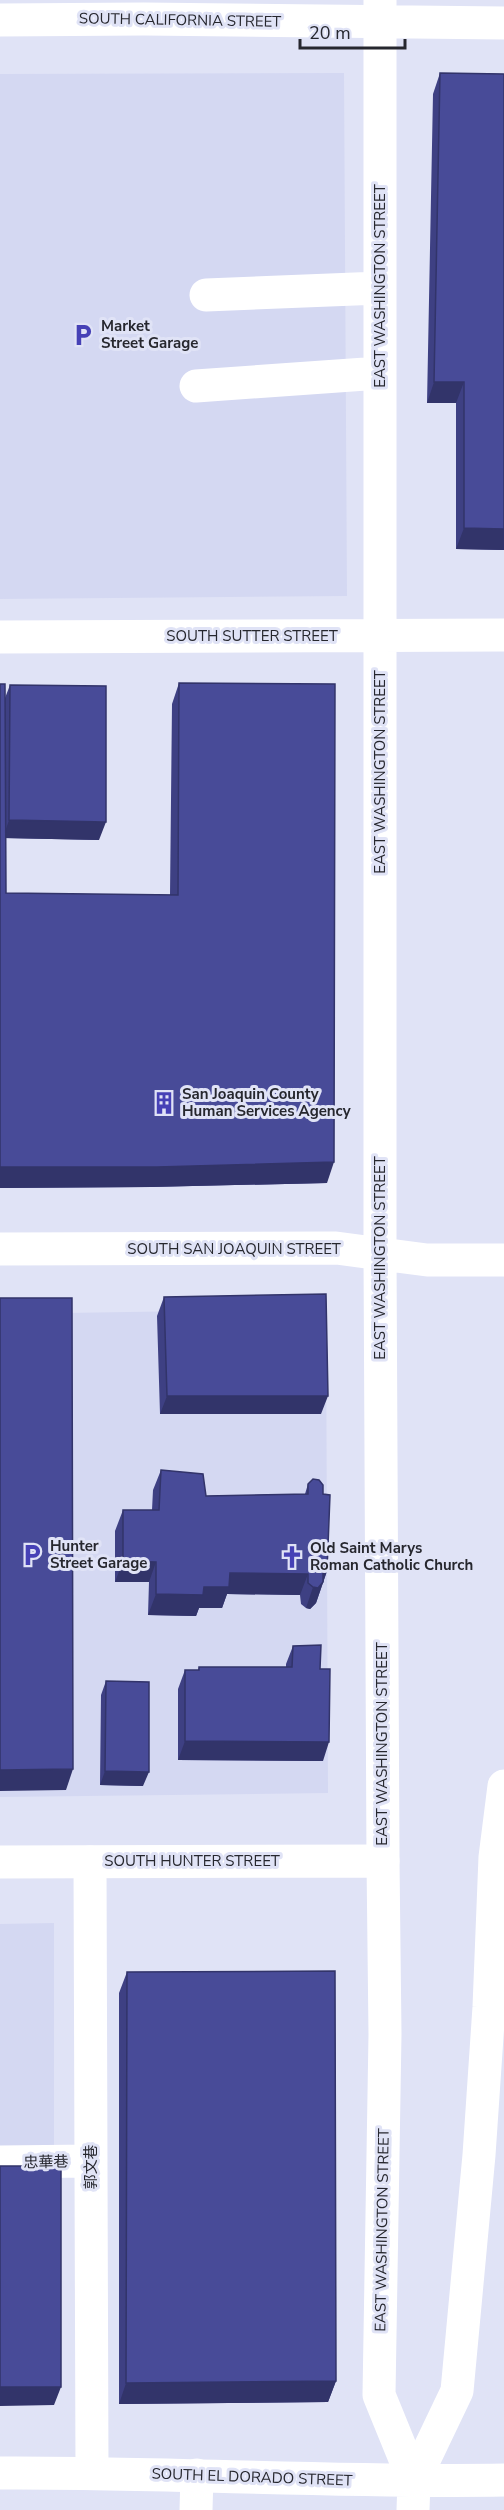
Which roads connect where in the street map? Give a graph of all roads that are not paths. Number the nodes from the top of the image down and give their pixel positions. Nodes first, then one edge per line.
1 (380, 11) edge
2 (0, 20) edge
3 (504, 23) edge
4 (380, 288) junction
5 (206, 295) dead end
6 (380, 373) junction
7 (196, 386) dead end
8 (380, 635) junction
9 (504, 635) edge
10 (0, 637) edge
11 (0, 1249) edge
12 (380, 1254) junction
13 (504, 1260) edge
14 (504, 1786) edge
15 (383, 1861) junction
16 (0, 1862) edge
17 (90, 1862) junction
18 (91, 2161) junction
19 (0, 2162) edge
20 (92, 2472) junction
21 (0, 2473) edge
22 (197, 2475) junction
23 (504, 2480) edge
24 (413, 2496) edge
25 (196, 2510) edge

1 - 2 main road, SOUTH CALIFORNIA STREET
1 - 3 main road, SOUTH CALIFORNIA STREET
1 - 4 main road, EAST WASHINGTON STREET
4 - 5 main road
4 - 6 main road, EAST WASHINGTON STREET
6 - 7 main road
6 - 8 main road, EAST WASHINGTON STREET
8 - 9 main road, SOUTH SUTTER STREET
8 - 10 main road, SOUTH SUTTER STREET
8 - 12 main road, EAST WASHINGTON STREET
11 - 12 main road, SOUTH SAN JOAQUIN STREET
12 - 13 main road, SOUTH SAN JOAQUIN STREET
12 - 15 main road, EAST WASHINGTON STREET
14 - 24 main road
15 - 17 main road, SOUTH HUNTER STREET
15 - 24 main road, EAST WASHINGTON STREET
16 - 17 main road, SOUTH HUNTER STREET
17 - 18 main road, 郭文巷
18 - 19 main road, 忠華巷
18 - 20 main road, 郭文巷
20 - 21 main road, SOUTH EL DORADO STREET
20 - 22 main road, SOUTH EL DORADO STREET
22 - 24 main road, SOUTH EL DORADO STREET
22 - 25 main road
23 - 24 main road, SOUTH EL DORADO STREET

